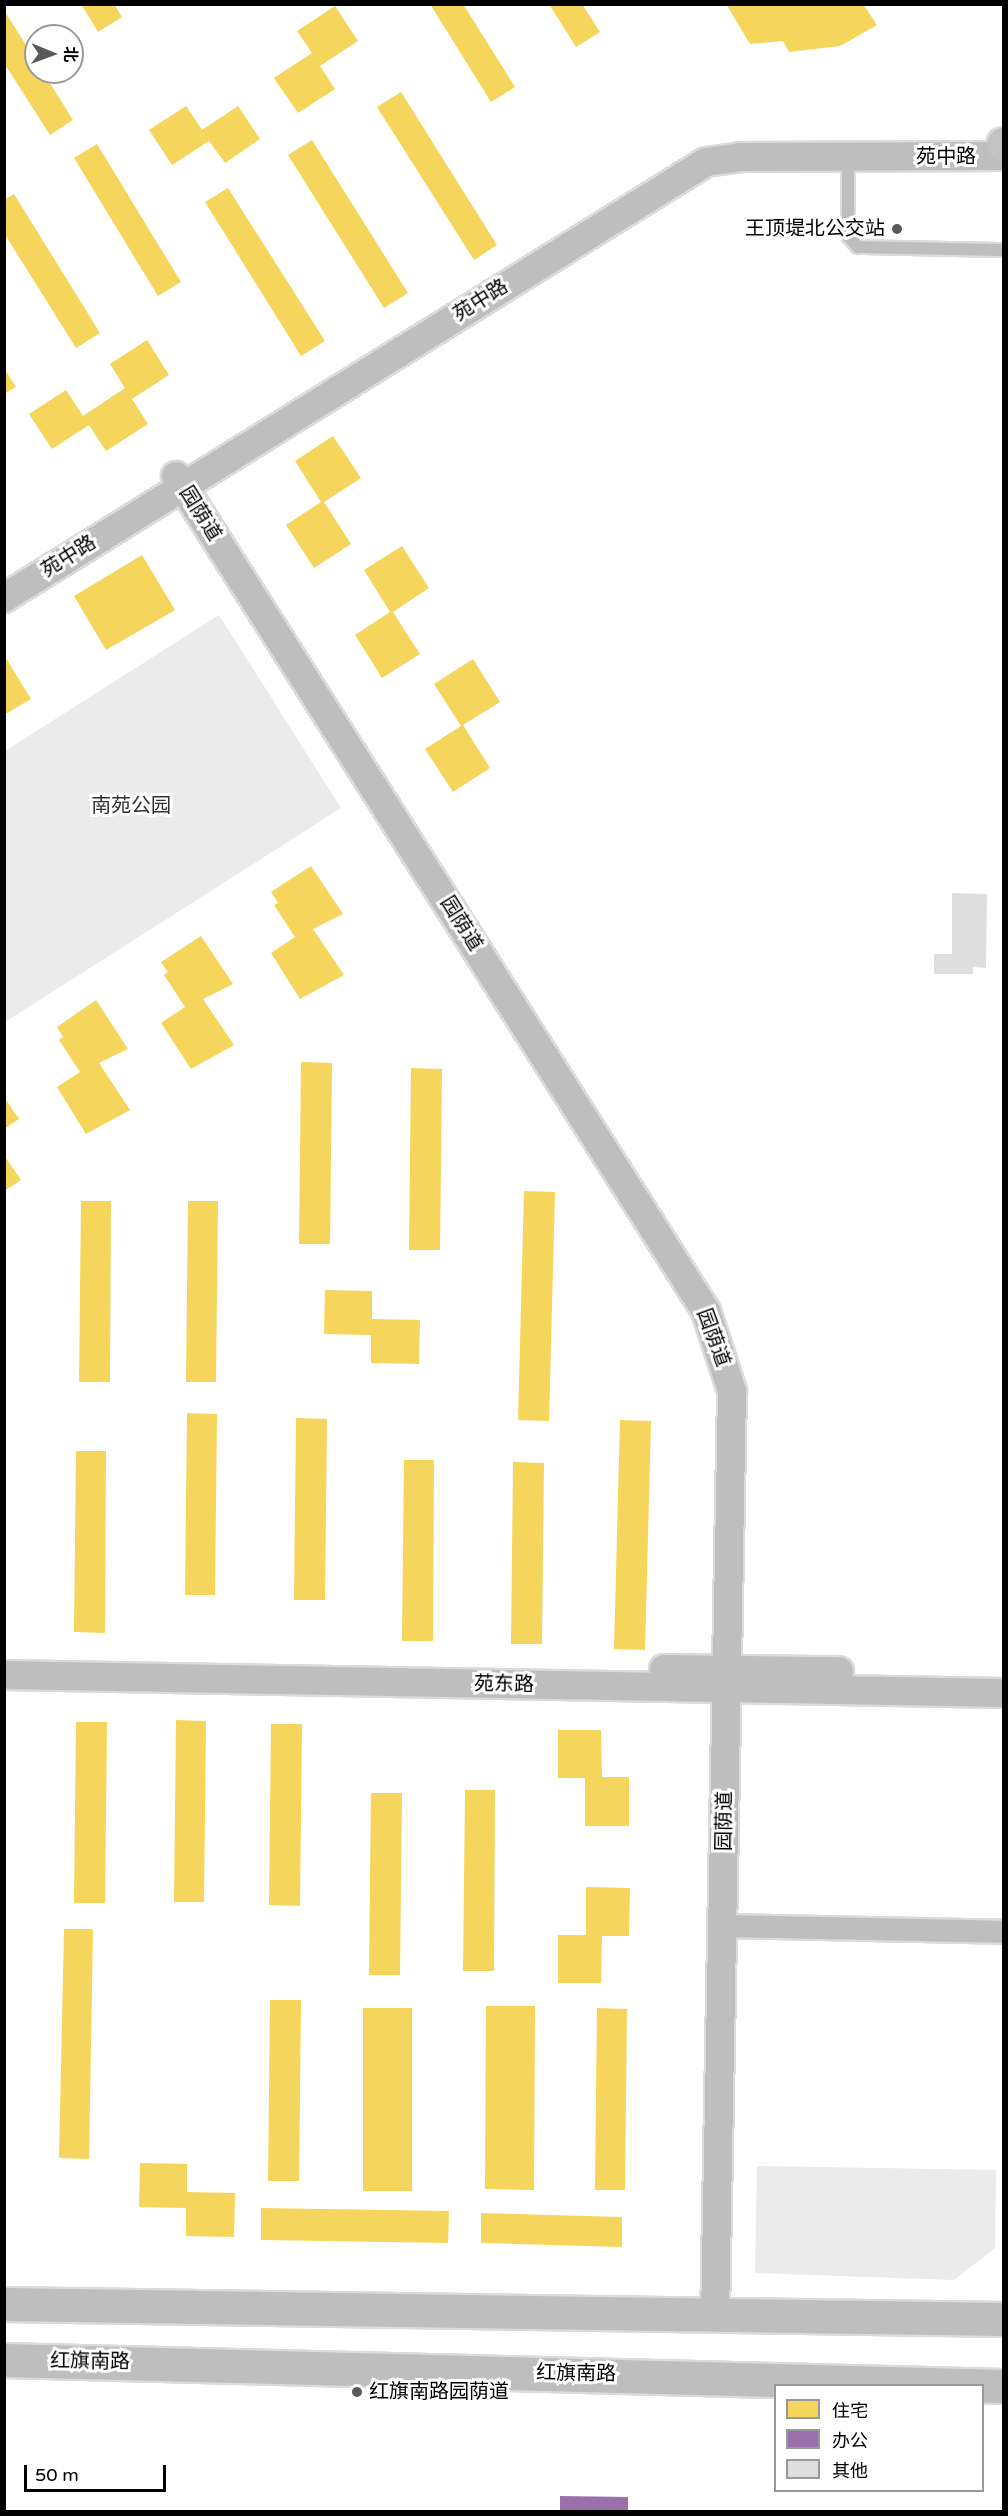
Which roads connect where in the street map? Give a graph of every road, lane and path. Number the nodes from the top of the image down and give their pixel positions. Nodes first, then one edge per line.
1 (1003, 144) edge
2 (848, 151) junction
3 (1004, 156) edge
4 (1004, 250) edge
5 (179, 481) junction
6 (4, 584) edge
7 (4, 598) edge
8 (4, 1658) edge
9 (1004, 1674) edge
10 (4, 1675) edge
11 (726, 1680) junction
12 (1004, 1693) edge
13 (724, 1926) junction
14 (1004, 1932) edge
15 (4, 2304) edge
16 (715, 2316) junction
17 (1004, 2319) edge
18 (4, 2360) edge
19 (927, 2384) edge
20 (984, 2385) edge
21 (1004, 2386) edge

1 - 2 street, 苑中路
2 - 3 street, 苑中路
2 - 4 lane
2 - 5 street, 苑中路
5 - 6 street, 苑中路
5 - 7 street, 苑中路
5 - 11 street, 园荫道
8 - 11 street, 苑东路
9 - 11 street, 苑东路
10 - 11 street, 苑东路
11 - 12 street, 苑东路
11 - 13 street, 园荫道
13 - 14 street
13 - 16 street, 园荫道
15 - 16 main road
16 - 17 main road
18 - 19 main road, 红旗南路
20 - 21 main road, 红旗南路

